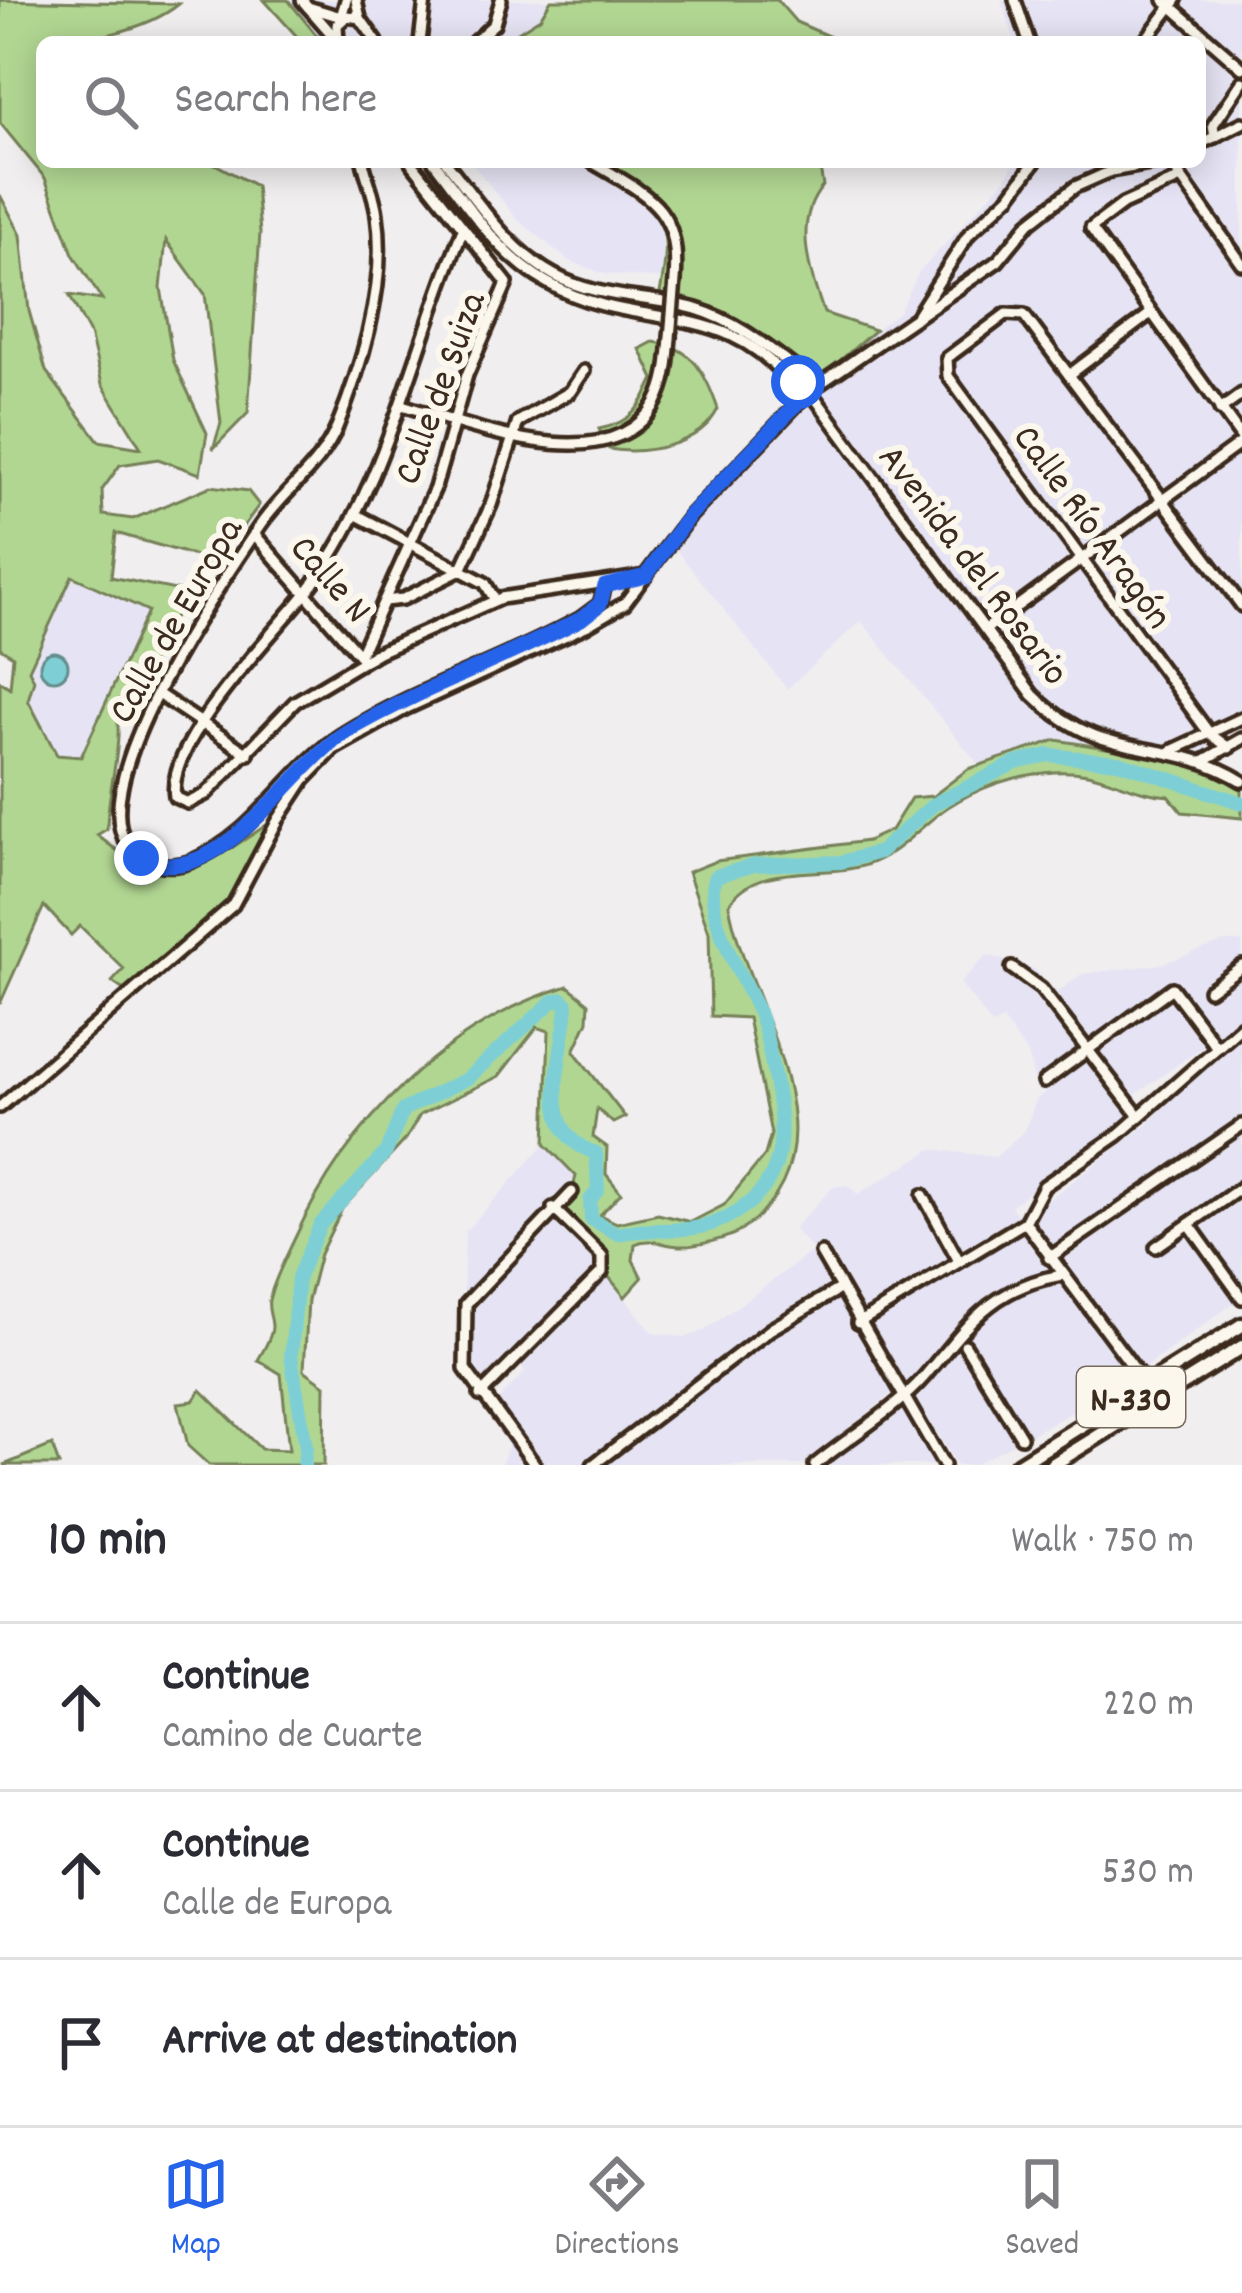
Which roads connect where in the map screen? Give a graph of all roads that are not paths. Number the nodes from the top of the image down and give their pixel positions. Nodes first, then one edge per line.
1 (346, 0) edge
2 (356, 0) edge
3 (425, 0) edge
4 (501, 0) edge
5 (1015, 0) edge
6 (1171, 2) edge
7 (305, 3) edge
8 (341, 17) junction
9 (360, 18) junction
10 (334, 36) edge
11 (338, 36) edge
12 (373, 36) edge
13 (419, 36) edge
14 (481, 36) edge
15 (1027, 36) edge
16 (1148, 36) edge
17 (1242, 68) edge
18 (1242, 82) edge
19 (1242, 123) edge
20 (1214, 137) junction
21 (1206, 141) edge
22 (365, 168) edge
23 (415, 168) edge
24 (439, 168) edge
25 (451, 168) edge
26 (600, 168) edge
27 (1031, 168) edge
28 (1140, 168) edge
29 (1172, 168) edge
30 (1181, 178) junction
31 (462, 232) junction
32 (1238, 249) edge
33 (1242, 264) edge
34 (936, 283) junction
35 (947, 294) junction
36 (1150, 314) junction
37 (916, 317) junction
38 (584, 371) dead end
39 (1069, 375) junction
40 (806, 376) junction
41 (821, 382) junction
42 (796, 386) junction
43 (1242, 394) edge
44 (802, 398) junction
45 (816, 399) junction
46 (402, 405) junction
47 (1220, 410) junction
48 (455, 421) junction
49 (512, 440) junction
50 (1242, 440) edge
51 (1163, 498) junction
52 (355, 514) junction
53 (255, 535) junction
54 (410, 543) junction
55 (1083, 558) junction
56 (461, 570) junction
57 (646, 576) junction
58 (615, 584) junction
59 (306, 592) junction
60 (633, 592) junction
61 (495, 600) junction
62 (385, 601) junction
63 (1242, 606) edge
64 (986, 629) junction
65 (361, 658) junction
66 (158, 694) junction
67 (1199, 718) junction
68 (1242, 718) edge
69 (204, 722) junction
70 (1242, 739) edge
71 (1203, 740) junction
72 (1228, 748) junction
73 (1166, 752) junction
74 (248, 754) junction
75 (1203, 761) junction
76 (1242, 781) edge
77 (1242, 966) edge
78 (1012, 968) dead end
79 (1209, 990) dead end
80 (1242, 1026) edge
81 (1215, 1046) junction
82 (1088, 1048) junction
83 (1044, 1082) dead end
84 (0, 1107) edge
85 (1138, 1115) junction
86 (1242, 1125) edge
87 (1242, 1187) edge
88 (572, 1192) dead end
89 (923, 1195) dead end
90 (554, 1208) junction
91 (1024, 1222) junction
92 (1189, 1224) junction
93 (1156, 1247) dead end
94 (820, 1253) dead end
95 (1049, 1258) junction
96 (959, 1261) junction
97 (1062, 1274) junction
98 (841, 1288) junction
99 (1242, 1298) edge
100 (858, 1323) junction
101 (1242, 1325) edge
102 (965, 1345) dead end
103 (1242, 1347) edge
104 (1148, 1387) junction
105 (902, 1394) junction
106 (480, 1395) junction
107 (1021, 1437) dead end
108 (535, 1465) edge
109 (593, 1465) edge
110 (814, 1465) edge
111 (944, 1465) edge
112 (1018, 1465) edge
113 (1052, 1465) edge

1 - 8 street
2 - 9 street
3 - 13 street
4 - 14 street
5 - 15 street
6 - 16 street
6 - 17 street
7 - 8 street
7 - 10 street
8 - 9 street
8 - 11 street
9 - 12 street
18 - 20 street
19 - 20 street
20 - 21 street
22 - 53 street, Calle de Europa
23 - 31 street, Calle de Suiza
24 - 42 street
25 - 40 street
26 - 49 street, bridge
27 - 34 street
28 - 35 street
29 - 30 street
30 - 32 street
30 - 36 street
31 - 46 street
31 - 48 street, Calle de Suiza
32 - 33 street
34 - 35 street
34 - 37 street
35 - 37 street
36 - 39 street
36 - 47 street
37 - 41 street
38 - 49 street
39 - 51 street
39 - 55 street, Calle Río Aragón
40 - 41 street
40 - 42 street
41 - 45 street
42 - 44 street
43 - 47 street
44 - 45 street
44 - 57 street
45 - 64 street, Avenida del Rosario
46 - 48 street
46 - 52 street
47 - 50 street
48 - 49 street
48 - 54 street, Calle de Suiza
49 - 56 street
50 - 51 street
51 - 55 street
51 - 63 street
52 - 54 street
52 - 59 street
53 - 59 street, Calle N
53 - 66 street, Calle de Europa
54 - 56 street
54 - 62 street, Calle de Suiza
55 - 64 street
55 - 67 street, Calle Río Aragón
56 - 61 street
56 - 62 street
57 - 58 street
57 - 60 street
58 - 60 street
58 - 61 street
58 - 66 street, Calle de Europa
59 - 65 street, Calle N
59 - 69 street
60 - 84 street
61 - 65 street
62 - 65 street, Calle de Suiza
64 - 73 street, Avenida del Rosario
65 - 74 street
66 - 69 street
67 - 71 street, Calle Río Aragón
67 - 71 street
68 - 71 street
69 - 74 street
69 - 74 street
70 - 72 street
71 - 72 street, Calle Río Aragón
71 - 73 street
71 - 75 street
72 - 75 street
73 - 75 street, Avenida del Rosario
75 - 76 street, Avenida del Rosario
77 - 79 street
78 - 82 street
80 - 81 street
81 - 82 street
81 - 85 street
82 - 83 street
82 - 85 street
85 - 91 street
86 - 95 street
87 - 92 street
88 - 90 street
89 - 96 street
90 - 106 street
90 - 106 street
91 - 95 street
91 - 96 street
92 - 93 street
92 - 99 street
94 - 98 street
95 - 97 street
96 - 100 street
97 - 104 street
97 - 105 street
98 - 100 street
98 - 109 street
100 - 105 street
101 - 104 highway, N-330
102 - 107 street
103 - 113 highway, N-330
104 - 112 highway, N-330
105 - 110 street
105 - 111 street
106 - 108 street

